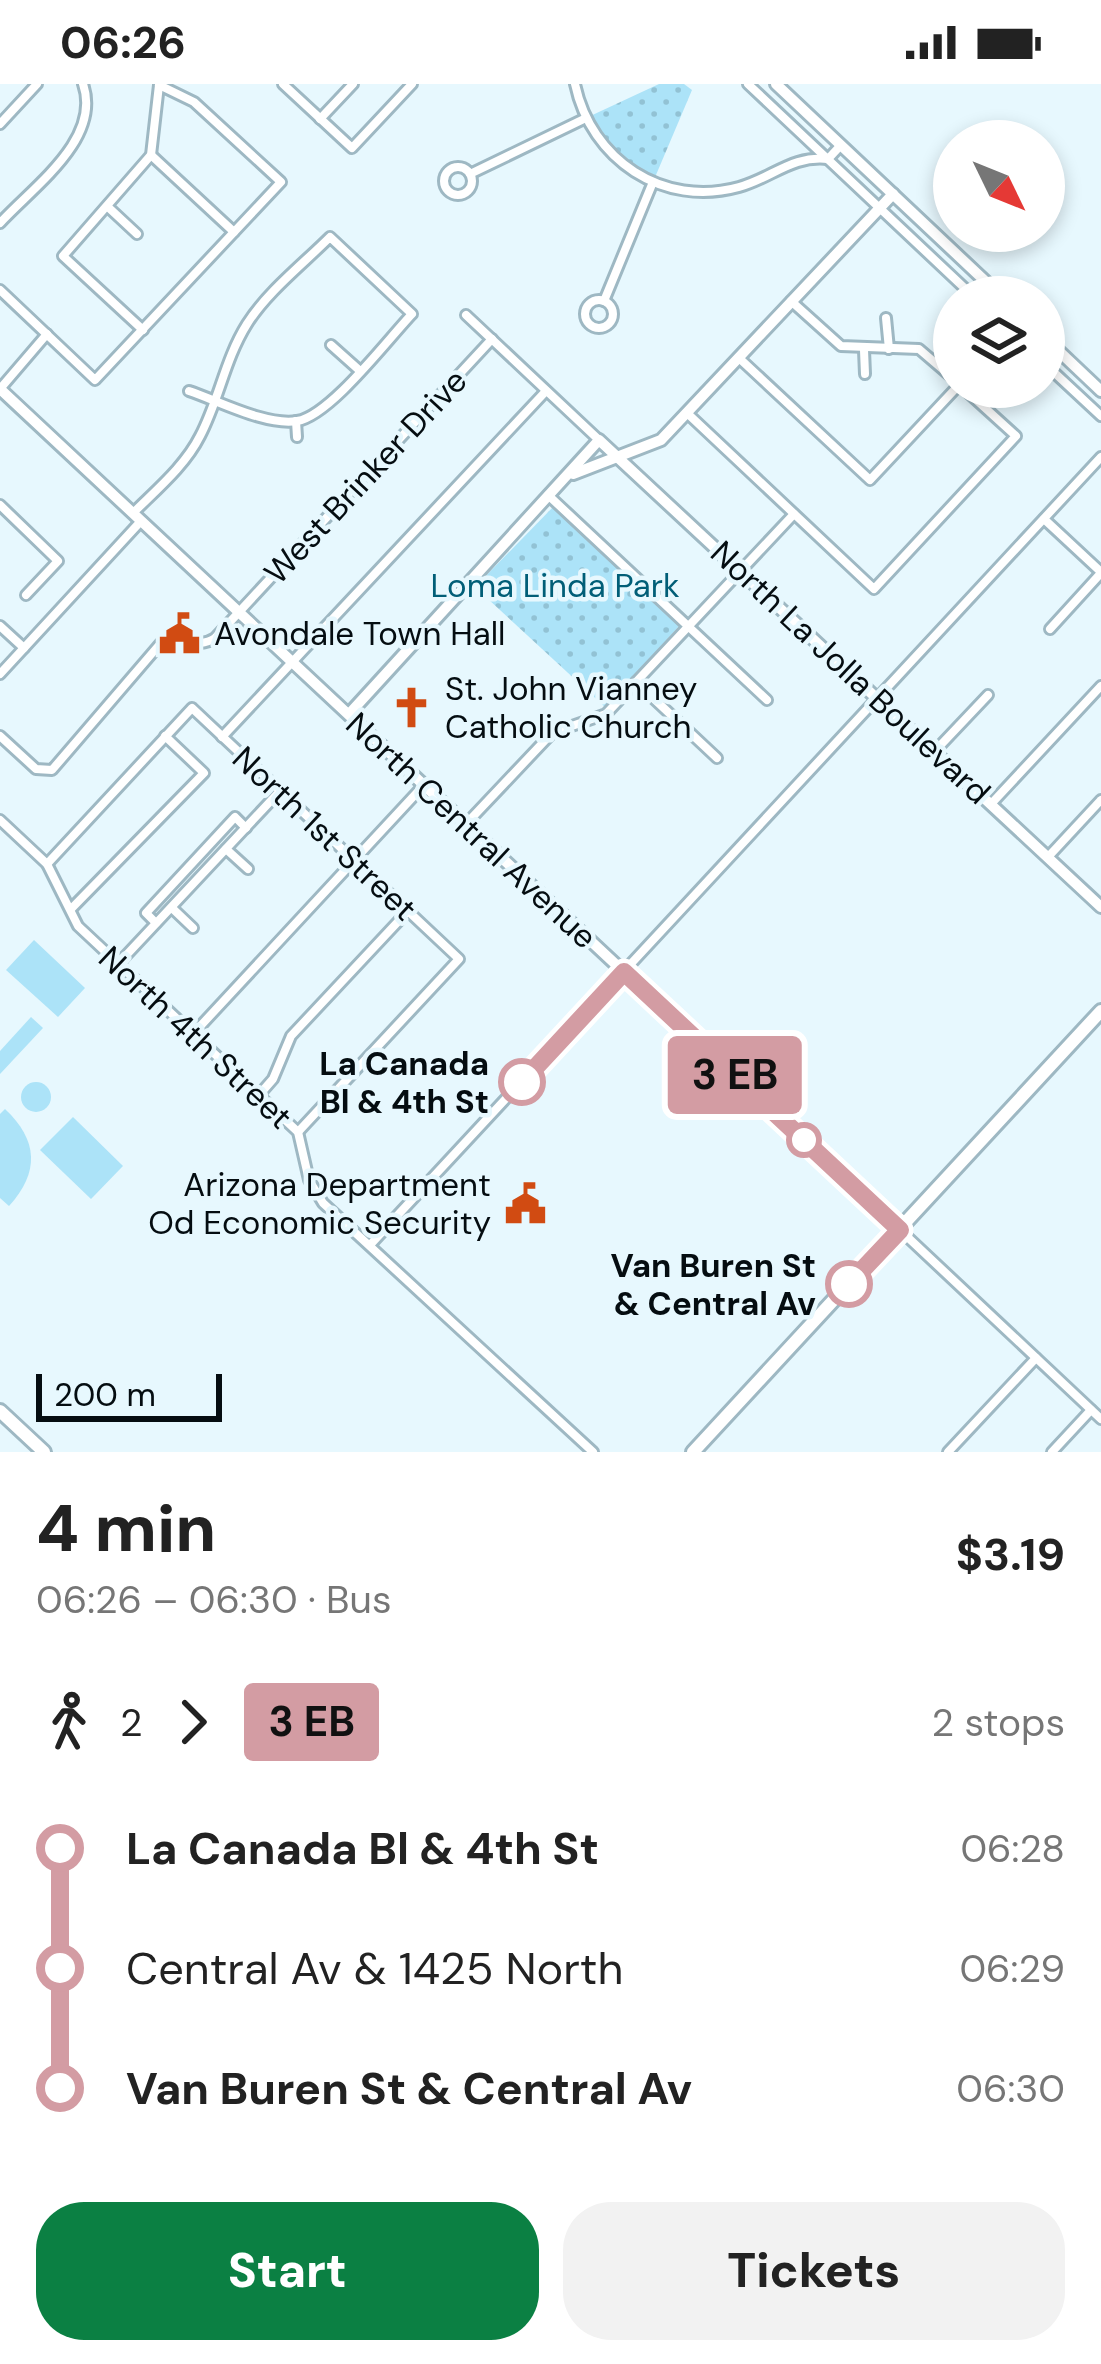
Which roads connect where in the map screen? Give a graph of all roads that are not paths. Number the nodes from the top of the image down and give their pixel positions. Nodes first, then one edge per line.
1 (37, 84) edge
2 (82, 84) edge
3 (159, 84) edge
4 (283, 84) edge
5 (353, 84) edge
6 (412, 84) edge
7 (575, 84) edge
8 (748, 84) edge
9 (776, 84) edge
10 (586, 118) junction
11 (320, 119) junction
12 (0, 124) edge
13 (841, 145) junction
14 (151, 155) junction
15 (828, 159) junction
16 (470, 174) dead end
17 (653, 182) junction
18 (893, 194) junction
19 (878, 206) junction
20 (108, 207) junction
21 (0, 223) edge
22 (234, 232) junction
23 (137, 234) dead end
24 (952, 276) edge
25 (980, 276) edge
26 (0, 290) edge
27 (790, 300) junction
28 (604, 301) dead end
29 (466, 315) dead end
30 (886, 318) dead end
31 (143, 330) junction
32 (47, 334) junction
33 (492, 339) junction
34 (332, 345) dead end
35 (889, 349) junction
36 (865, 350) junction
37 (738, 357) junction
38 (1065, 357) edge
39 (933, 362) edge
40 (358, 370) junction
41 (865, 374) dead end
42 (1065, 383) edge
43 (0, 389) edge
44 (546, 391) junction
45 (1101, 391) edge
46 (189, 392) dead end
47 (214, 400) junction
48 (936, 408) edge
49 (985, 408) edge
50 (687, 412) junction
51 (1101, 416) edge
52 (296, 422) junction
53 (297, 437) dead end
54 (598, 440) junction
55 (621, 457) junction
56 (1101, 458) edge
57 (560, 482) junction
58 (548, 495) junction
59 (0, 505) edge
60 (794, 514) junction
61 (137, 517) junction
62 (1044, 519) junction
63 (742, 570) junction
64 (1101, 573) edge
65 (26, 595) dead end
66 (239, 612) junction
67 (0, 626) edge
68 (688, 627) junction
69 (1050, 629) dead end
70 (24, 648) junction
71 (292, 661) junction
72 (0, 674) edge
73 (637, 682) junction
74 (1101, 686) edge
75 (988, 695) dead end
76 (878, 698) junction
77 (767, 700) dead end
78 (349, 714) junction
79 (0, 736) edge
80 (165, 736) junction
81 (222, 736) junction
82 (935, 751) junction
83 (717, 758) dead end
84 (424, 785) junction
85 (280, 791) junction
86 (1101, 800) edge
87 (992, 804) junction
88 (0, 820) edge
89 (466, 824) junction
90 (246, 828) junction
91 (226, 849) junction
92 (1048, 857) junction
93 (353, 860) junction
94 (47, 864) junction
95 (248, 868) dead end
96 (1101, 907) edge
97 (172, 908) junction
98 (70, 910) junction
99 (407, 911) junction
100 (157, 923) junction
101 (193, 928) dead end
102 (118, 964) junction
103 (624, 972) junction
104 (1101, 1011) edge
105 (193, 1034) junction
106 (259, 1095) junction
107 (298, 1132) junction
108 (900, 1230) junction
109 (370, 1245) junction
110 (1036, 1358) junction
111 (1091, 1410) junction
112 (0, 1411) edge
113 (1101, 1419) edge
114 (44, 1452) edge
115 (593, 1452) edge
116 (693, 1452) edge
117 (948, 1452) edge
118 (1052, 1452) edge

1 - 12 street
2 - 21 street
3 - 14 street
3 - 22 street
4 - 11 street
5 - 11 street
6 - 11 street
7 - 10 street
8 - 15 street
9 - 13 street
10 - 16 street
10 - 17 street
13 - 15 street
13 - 18 street
14 - 20 street
14 - 22 street
15 - 17 street
15 - 19 street
17 - 28 street
18 - 19 street
18 - 25 street
19 - 24 street
19 - 27 street
20 - 23 street
20 - 31 street
22 - 31 street
26 - 32 street
27 - 36 street
27 - 37 street
29 - 33 street
30 - 35 street
31 - 32 street
32 - 43 street
33 - 44 street
33 - 66 street, West Brinker Drive
34 - 40 street
35 - 36 street
35 - 39 street
36 - 41 street
37 - 48 street
37 - 50 street
38 - 45 street
40 - 47 street
40 - 52 street
42 - 51 street
43 - 61 street, North Central Avenue
44 - 54 street
44 - 71 street
46 - 47 street
47 - 52 street
47 - 61 street
49 - 60 street
50 - 55 street
50 - 60 street
52 - 53 street
54 - 55 street, North La Jolla Boulevard
54 - 57 street
55 - 57 street
55 - 63 street, North La Jolla Boulevard
56 - 62 street
57 - 58 street
58 - 68 street
58 - 78 street
59 - 65 street
60 - 63 street
61 - 66 street, North Central Avenue
61 - 70 street
62 - 64 street
62 - 76 street
63 - 68 street
63 - 76 street, North La Jolla Boulevard
64 - 69 street
66 - 71 street, North Central Avenue
66 - 79 street, West Brinker Drive
67 - 70 street
68 - 73 street
68 - 77 street
70 - 72 street
71 - 78 street, North Central Avenue
71 - 81 street
73 - 83 street
73 - 89 street
74 - 87 street
75 - 82 street
76 - 82 street, North La Jolla Boulevard
76 - 103 street
78 - 84 street, North Central Avenue
80 - 81 street, North 1st Street
80 - 94 street
80 - 98 street
81 - 85 street, North 1st Street
82 - 87 street, North La Jolla Boulevard
84 - 89 street, North Central Avenue
84 - 93 street
85 - 90 street
85 - 93 street, North 1st Street
86 - 92 street
87 - 92 street, North La Jolla Boulevard
88 - 94 street, North 4th Street
89 - 103 street, North Central Avenue
90 - 91 street
90 - 100 street
91 - 95 street
91 - 97 street
92 - 96 street, North La Jolla Boulevard
93 - 99 street, North 1st Street
93 - 105 street
94 - 98 street, North 4th Street
97 - 100 street
97 - 101 street
98 - 102 street, North 4th Street
99 - 106 street
99 - 107 street, North 1st Street
100 - 102 street
102 - 105 street, North 4th Street
103 - 108 street, North Central Avenue
103 - 109 street
104 - 108 main road
105 - 106 street, North 4th Street
106 - 107 street, North 4th Street
107 - 109 street, North 4th Street
108 - 110 street, North Central Avenue
108 - 116 main road
109 - 115 street, North 4th Street
110 - 111 street, North Central Avenue
110 - 117 street
111 - 113 street, North Central Avenue
111 - 118 street
112 - 114 main road

